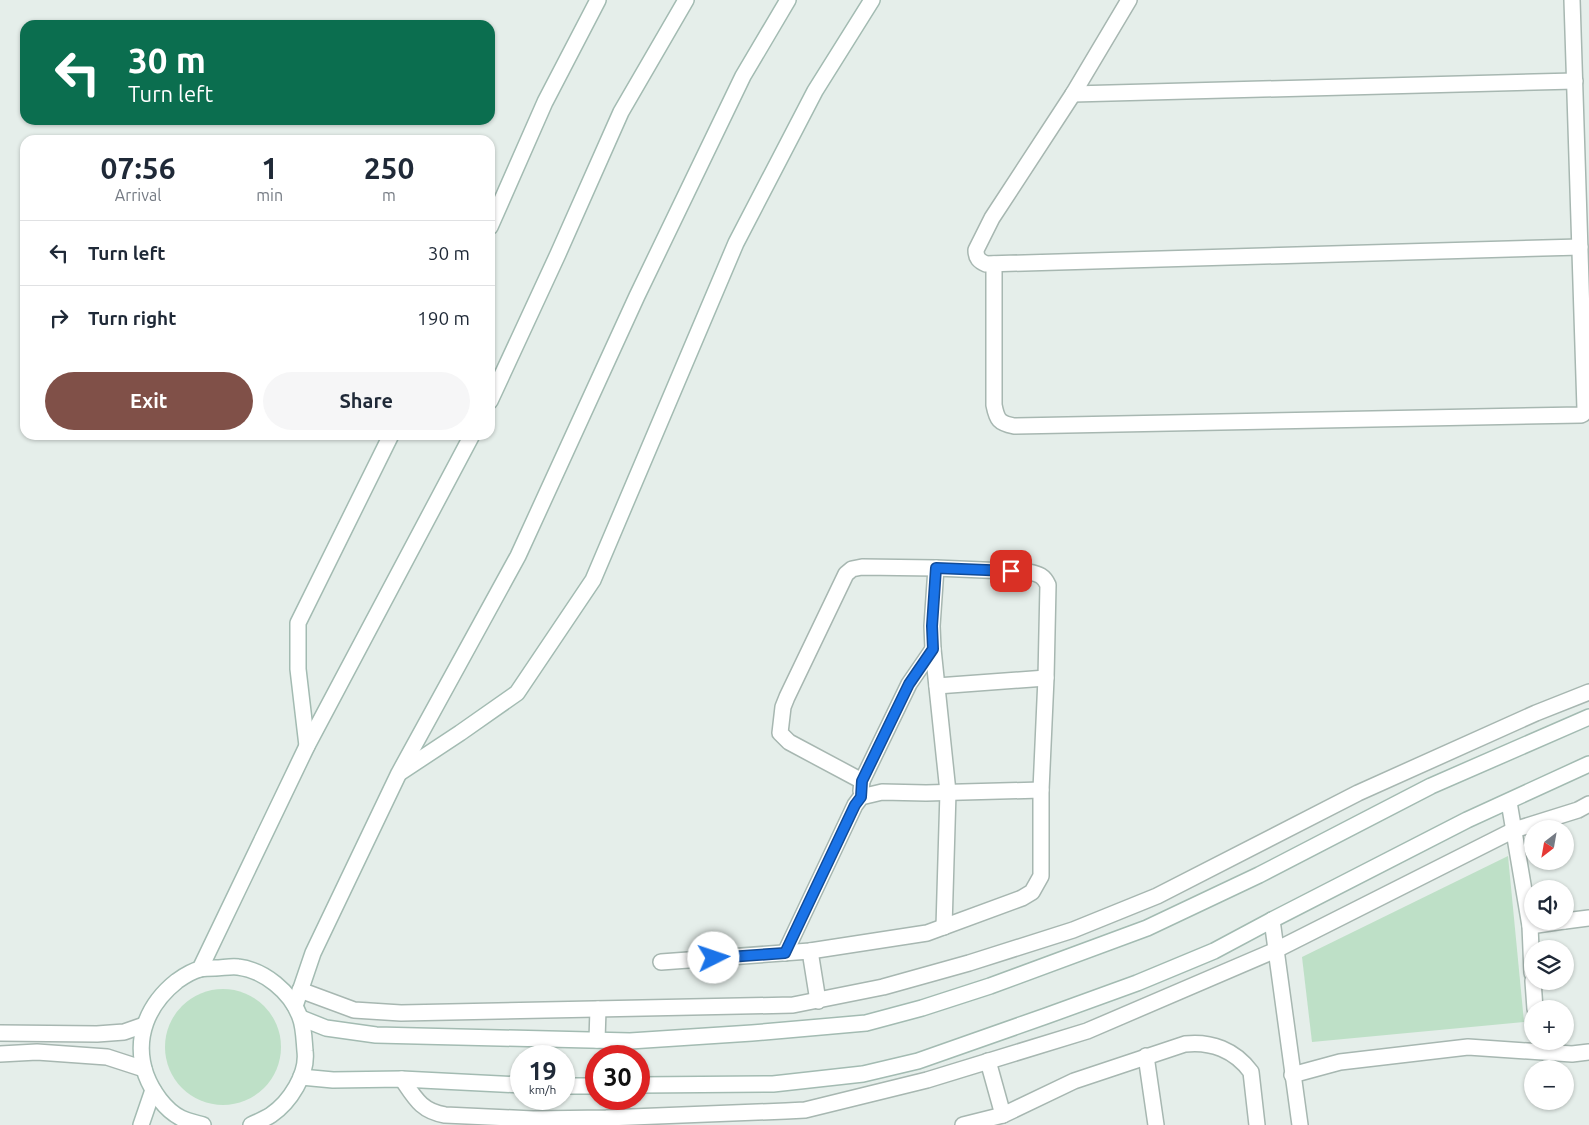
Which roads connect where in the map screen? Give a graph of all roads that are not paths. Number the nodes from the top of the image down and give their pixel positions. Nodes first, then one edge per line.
1 (598, 0) edge
2 (686, 0) edge
3 (788, 0) edge
4 (872, 0) edge
5 (1129, 0) edge
6 (1572, 0) edge
7 (1575, 81) junction
8 (1073, 94) junction
9 (495, 216) edge
10 (1580, 247) junction
11 (994, 264) junction
12 (495, 390) edge
13 (389, 440) edge
14 (469, 440) edge
15 (936, 568) junction
16 (933, 649) junction
17 (1046, 678) junction
18 (937, 686) junction
19 (1589, 692) edge
20 (1589, 717) edge
21 (307, 746) junction
22 (1589, 764) edge
23 (399, 773) junction
24 (862, 781) junction
25 (1041, 790) junction
26 (948, 792) junction
27 (861, 797) junction
28 (1509, 802) junction
29 (1588, 805) edge
30 (1514, 830) junction
31 (1524, 890) edge
32 (1589, 918) edge
33 (1272, 920) junction
34 (1574, 920) edge
35 (944, 927) junction
36 (1276, 950) junction
37 (810, 951) junction
38 (785, 953) junction
39 (661, 962) dead end
40 (200, 969) junction
41 (300, 990) junction
42 (818, 1001) junction
43 (598, 1009) junction
44 (298, 1012) junction
45 (144, 1025) junction
46 (0, 1033) edge
47 (597, 1040) junction
48 (1524, 1047) edge
49 (1552, 1050) edge
50 (1589, 1052) edge
51 (0, 1054) edge
52 (1146, 1056) junction
53 (988, 1061) junction
54 (144, 1070) junction
55 (1292, 1075) junction
56 (301, 1077) junction
57 (402, 1079) junction
58 (510, 1084) edge
59 (650, 1085) edge
60 (153, 1090) junction
61 (1003, 1115) junction
62 (532, 1122) edge
63 (141, 1125) edge
64 (203, 1125) edge
65 (251, 1125) edge
66 (963, 1125) edge
67 (1156, 1125) edge
68 (1257, 1125) edge
69 (1300, 1125) edge

1 - 9 street
2 - 12 street
3 - 23 street
4 - 23 street
5 - 8 street
6 - 7 street
7 - 8 street
7 - 10 street
8 - 11 street
10 - 11 street
10 - 11 street
13 - 21 street
14 - 21 street
15 - 16 street
15 - 17 street
15 - 24 street
16 - 18 street
16 - 24 street
17 - 18 street
17 - 25 street
18 - 26 street
19 - 42 street
20 - 47 street
21 - 40 street
22 - 28 street
23 - 41 street
24 - 27 street
25 - 26 street
25 - 35 street
26 - 27 street
26 - 35 street
27 - 38 street
28 - 30 street
28 - 33 street
29 - 30 street
30 - 31 street
30 - 36 street
32 - 34 street
33 - 36 street
33 - 59 street
35 - 37 street
36 - 53 street
36 - 55 street
37 - 38 street
37 - 42 street
38 - 39 street
40 - 44 street
40 - 45 street
41 - 43 street
41 - 44 street
42 - 43 street
43 - 47 street
44 - 47 street
44 - 56 street
45 - 46 street
45 - 54 street
48 - 55 street
49 - 50 street
51 - 54 street
52 - 61 street
52 - 67 street
52 - 68 street
53 - 61 street
53 - 62 street
54 - 60 street
55 - 69 street
56 - 57 street
56 - 65 street
57 - 58 street
57 - 62 street
60 - 63 street
60 - 64 street
61 - 66 street

